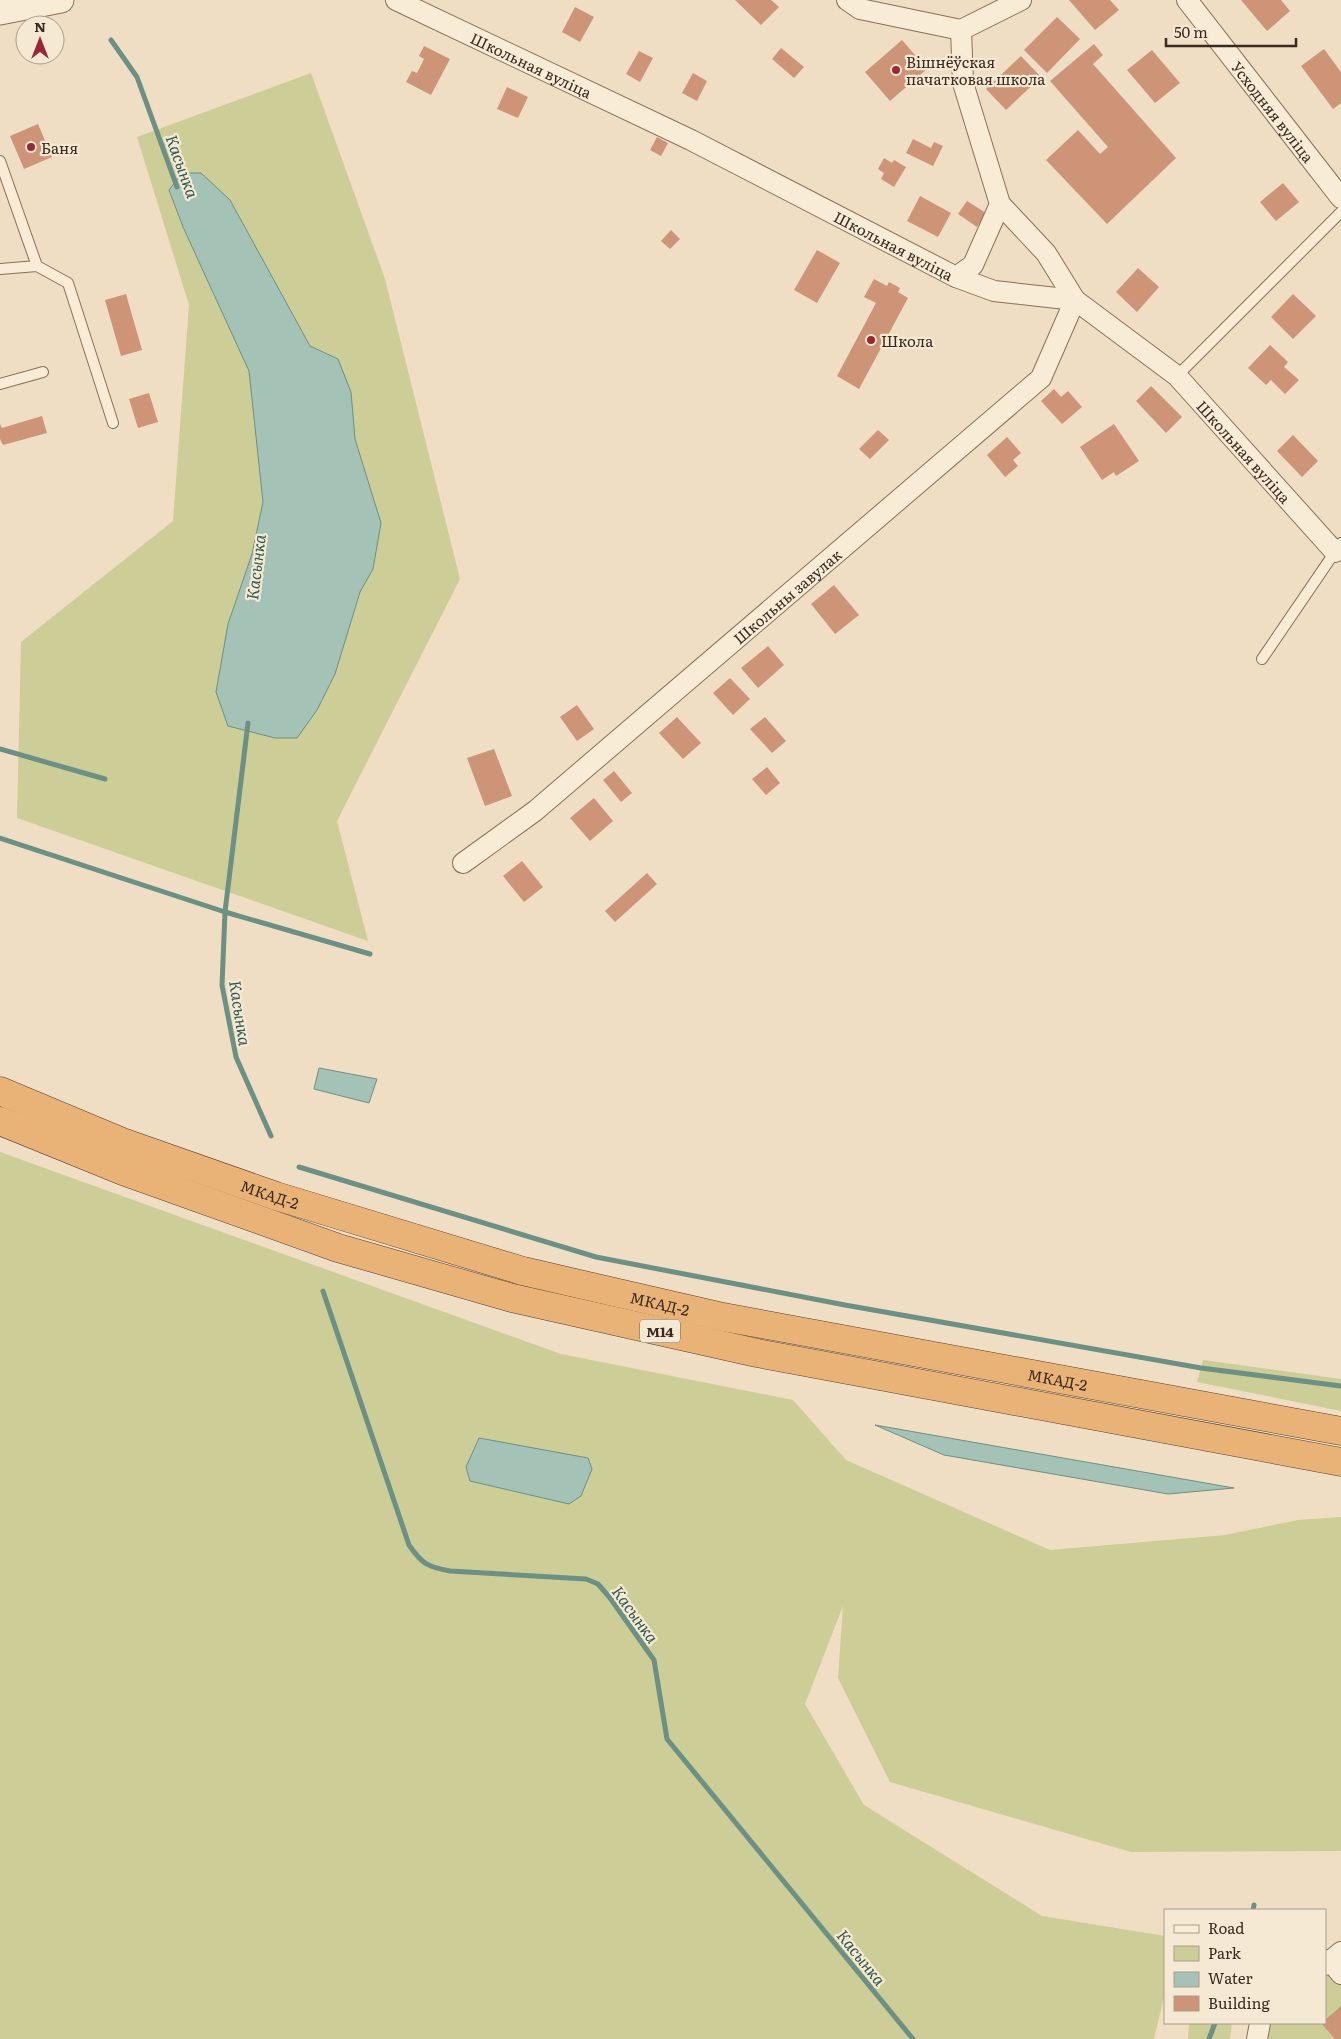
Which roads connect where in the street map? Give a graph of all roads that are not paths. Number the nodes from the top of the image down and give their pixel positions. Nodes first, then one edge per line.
1 (61, 0) edge
2 (396, 0) edge
3 (847, 0) edge
4 (1188, 0) edge
5 (1008, 3) edge
6 (0, 12) edge
7 (961, 30) junction
8 (0, 160) edge
9 (1341, 198) edge
10 (1000, 204) junction
11 (1341, 212) edge
12 (38, 266) junction
13 (0, 269) edge
14 (956, 277) junction
15 (1075, 300) junction
16 (43, 372) dead end
17 (1177, 376) junction
18 (0, 384) edge
19 (113, 423) dead end
20 (1338, 547) edge
21 (1262, 659) dead end
22 (463, 863) dead end
23 (0, 1091) edge
24 (0, 1121) edge
25 (1341, 1432) edge
26 (1341, 1462) edge
27 (1260, 2024) edge
28 (1257, 2039) edge

1 - 6 street
2 - 14 street, Школьная вуліца
3 - 7 street
4 - 9 street, Усходняя вуліца
5 - 7 street
7 - 10 street
8 - 12 lane
10 - 14 street
10 - 15 street
11 - 17 lane
12 - 13 lane
12 - 19 lane
14 - 15 street, Школьная вуліца
15 - 17 street, Школьная вуліца
15 - 22 street, Школьны завулак
16 - 18 lane
17 - 20 street, Школьная вуліца
20 - 21 lane
23 - 25 highway, МКАД-2 / М14
24 - 26 highway, М14
27 - 28 street

